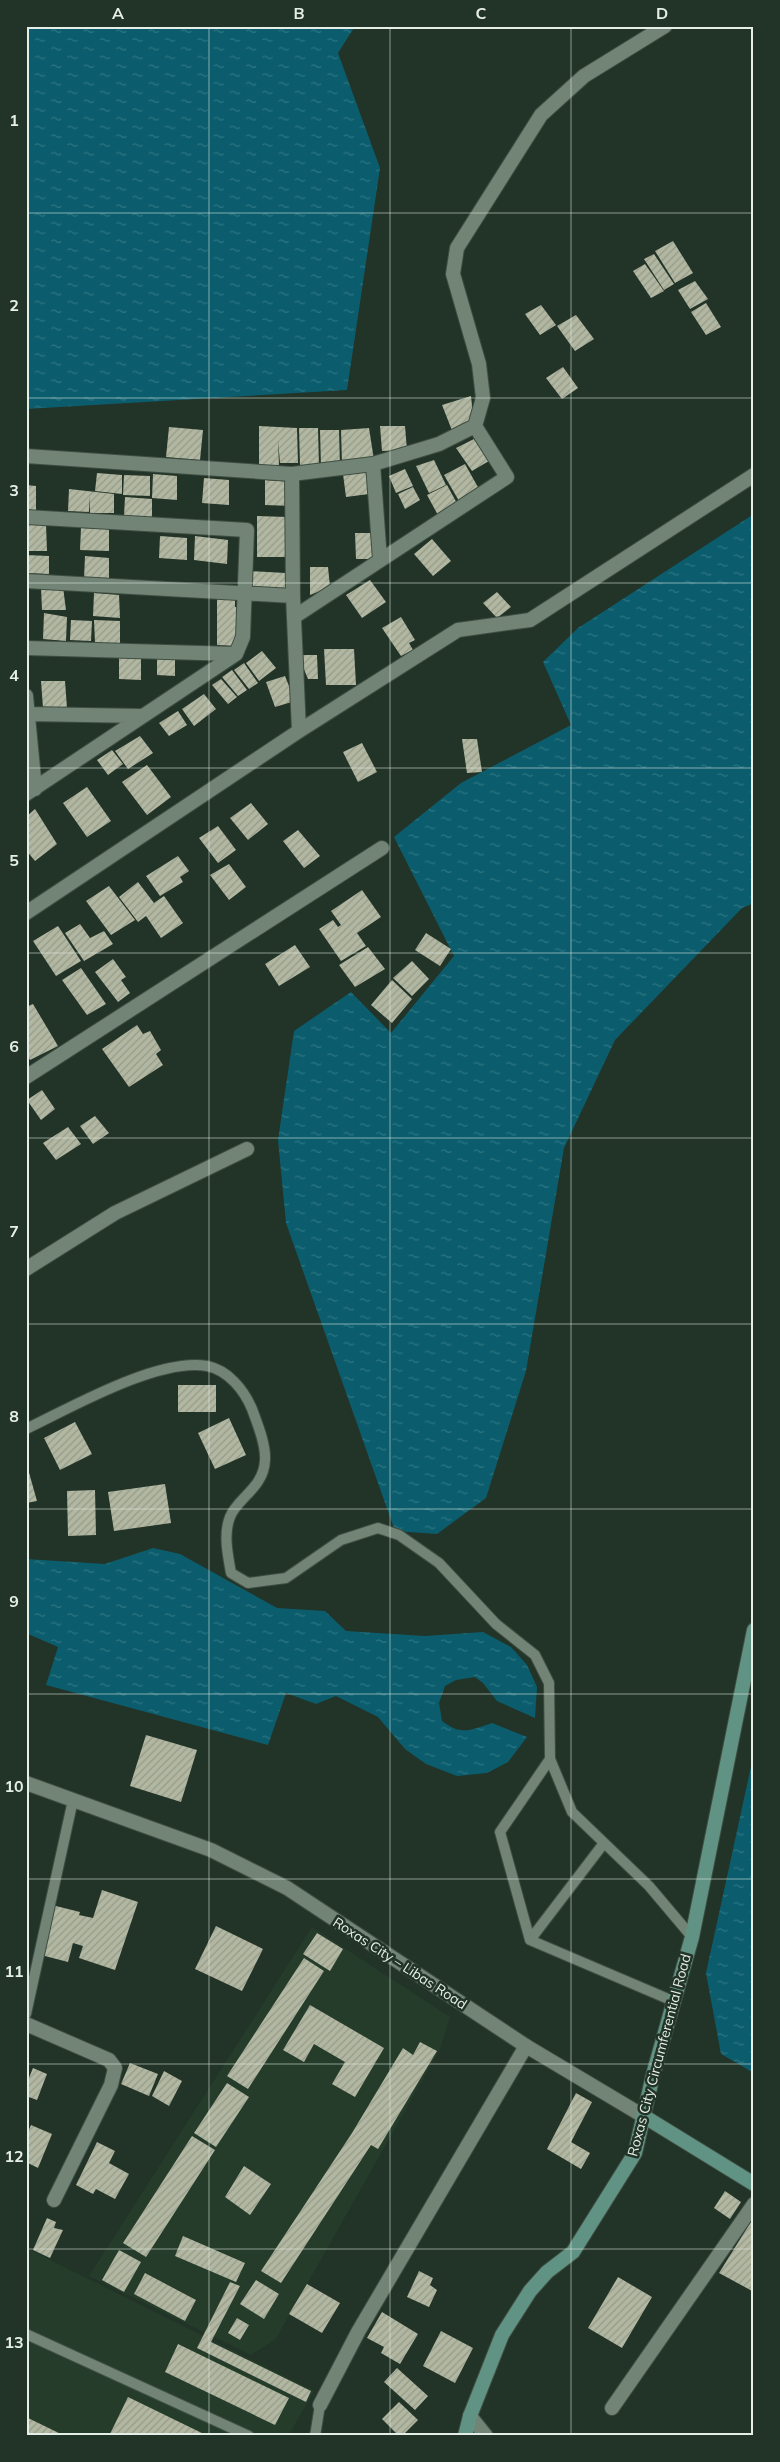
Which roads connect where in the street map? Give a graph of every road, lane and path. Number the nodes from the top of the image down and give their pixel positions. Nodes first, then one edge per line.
1 (665, 26) edge
2 (475, 426) junction
3 (26, 456) edge
4 (373, 464) junction
5 (292, 474) junction
6 (754, 475) edge
7 (26, 517) edge
8 (380, 560) junction
9 (26, 581) edge
10 (245, 594) junction
11 (293, 596) junction
12 (294, 617) junction
13 (26, 648) edge
14 (236, 654) junction
15 (26, 696) edge
16 (27, 714) edge
17 (143, 716) junction
18 (299, 731) junction
19 (30, 792) edge
20 (382, 848) dead end
21 (26, 913) edge
22 (26, 1077) edge
23 (247, 1149) dead end
24 (26, 1269) edge
25 (26, 1428) edge
26 (754, 1630) edge
27 (550, 1759) junction
28 (26, 1783) edge
29 (73, 1800) junction
30 (604, 1843) junction
31 (692, 1937) junction
32 (530, 1940) junction
33 (673, 2001) junction
34 (26, 2014) edge
35 (26, 2024) edge
36 (526, 2046) junction
37 (645, 2117) junction
38 (754, 2184) edge
39 (54, 2200) dead end
40 (754, 2204) edge
41 (26, 2334) edge
42 (320, 2405) joint
43 (612, 2408) dead end
44 (470, 2416) junction
45 (248, 2436) edge
46 (315, 2436) edge
47 (465, 2436) edge
48 (486, 2436) edge

1 - 2 street
2 - 4 street
2 - 8 street
3 - 5 street
4 - 5 street
4 - 8 street
5 - 11 street
6 - 18 street
7 - 10 street
8 - 12 street
9 - 10 street
10 - 11 street
10 - 14 street
11 - 12 street
12 - 18 street
13 - 14 street
14 - 17 street
15 - 16 street
16 - 17 street
16 - 19 street
17 - 19 street
18 - 21 street
20 - 22 street
23 - 24 street
25 - 27 lane
26 - 31 main road, Roxas City Circumferential Road
27 - 30 lane
27 - 32 lane
28 - 29 street, Roxas City – Libas Road
29 - 34 lane
29 - 36 street, Roxas City – Libas Road
30 - 31 lane
30 - 32 lane
31 - 33 main road, Roxas City Circumferential Road
32 - 33 lane
33 - 37 main road, Roxas City Circumferential Road
35 - 39 street
36 - 37 street, Roxas City – Libas Road
36 - 42 street
37 - 38 main road, Roxas City – Libas Road
37 - 44 main road, Roxas City Circumferential Road
40 - 43 street
41 - 45 lane
42 - 46 lane
44 - 47 main road, Roxas City Circumferential Road
44 - 48 street

